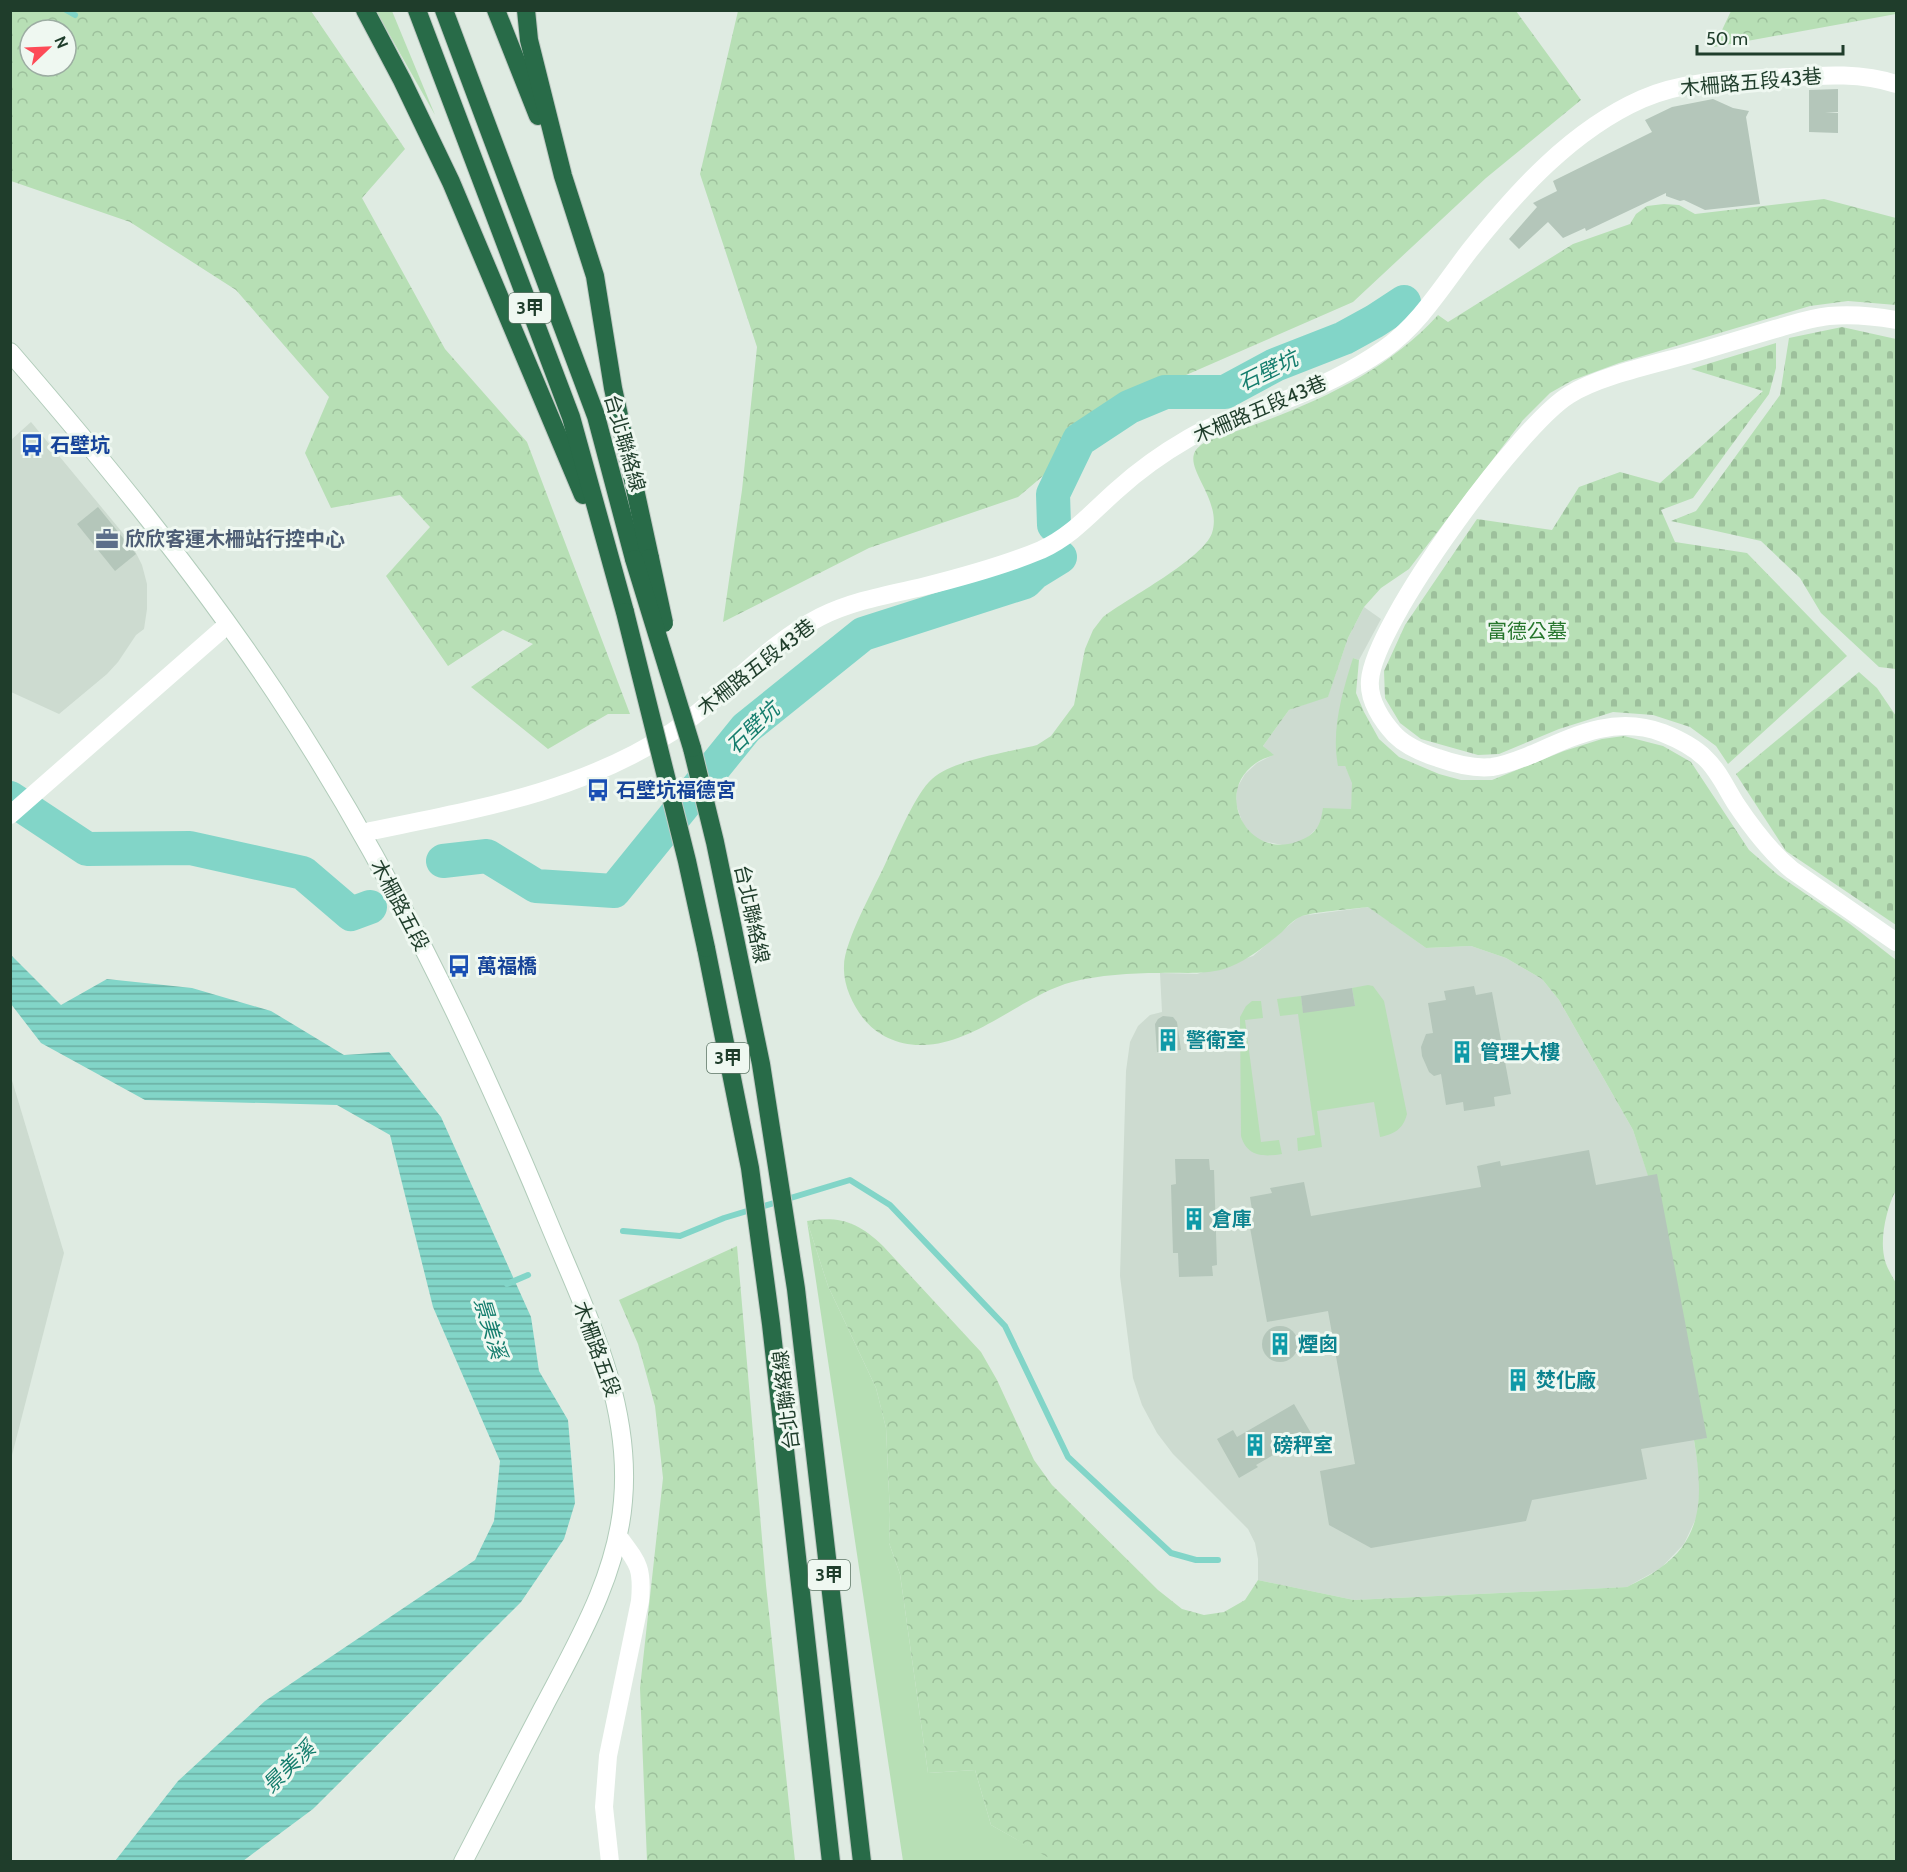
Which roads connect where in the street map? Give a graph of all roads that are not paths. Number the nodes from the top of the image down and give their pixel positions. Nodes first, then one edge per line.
1 (365, 10) edge
2 (417, 10) edge
3 (444, 10) edge
4 (496, 10) edge
5 (526, 10) edge
6 (1896, 84) edge
7 (563, 176) junction
8 (1896, 320) edge
9 (10, 352) edge
10 (642, 558) junction
11 (613, 565) junction
12 (227, 625) junction
13 (10, 815) edge
14 (362, 834) junction
15 (1896, 942) edge
16 (618, 1536) junction
17 (464, 1862) edge
18 (610, 1862) edge
19 (831, 1862) edge
20 (862, 1862) edge

1 - 11 highway
2 - 11 highway, 台北聯絡線 / 3甲
3 - 10 highway, 台北聯絡線 / 3甲
4 - 7 highway
5 - 7 highway
6 - 14 street, 木柵路五段43巷
7 - 10 highway
8 - 15 street
9 - 12 street, 木柵路五段
10 - 20 highway, 台北聯絡線 / 3甲, bridge
11 - 19 highway, 台北聯絡線 / 3甲, bridge
12 - 13 street
12 - 14 street, 木柵路五段
14 - 16 street, 木柵路五段
16 - 17 street, 木柵路五段
16 - 18 street

